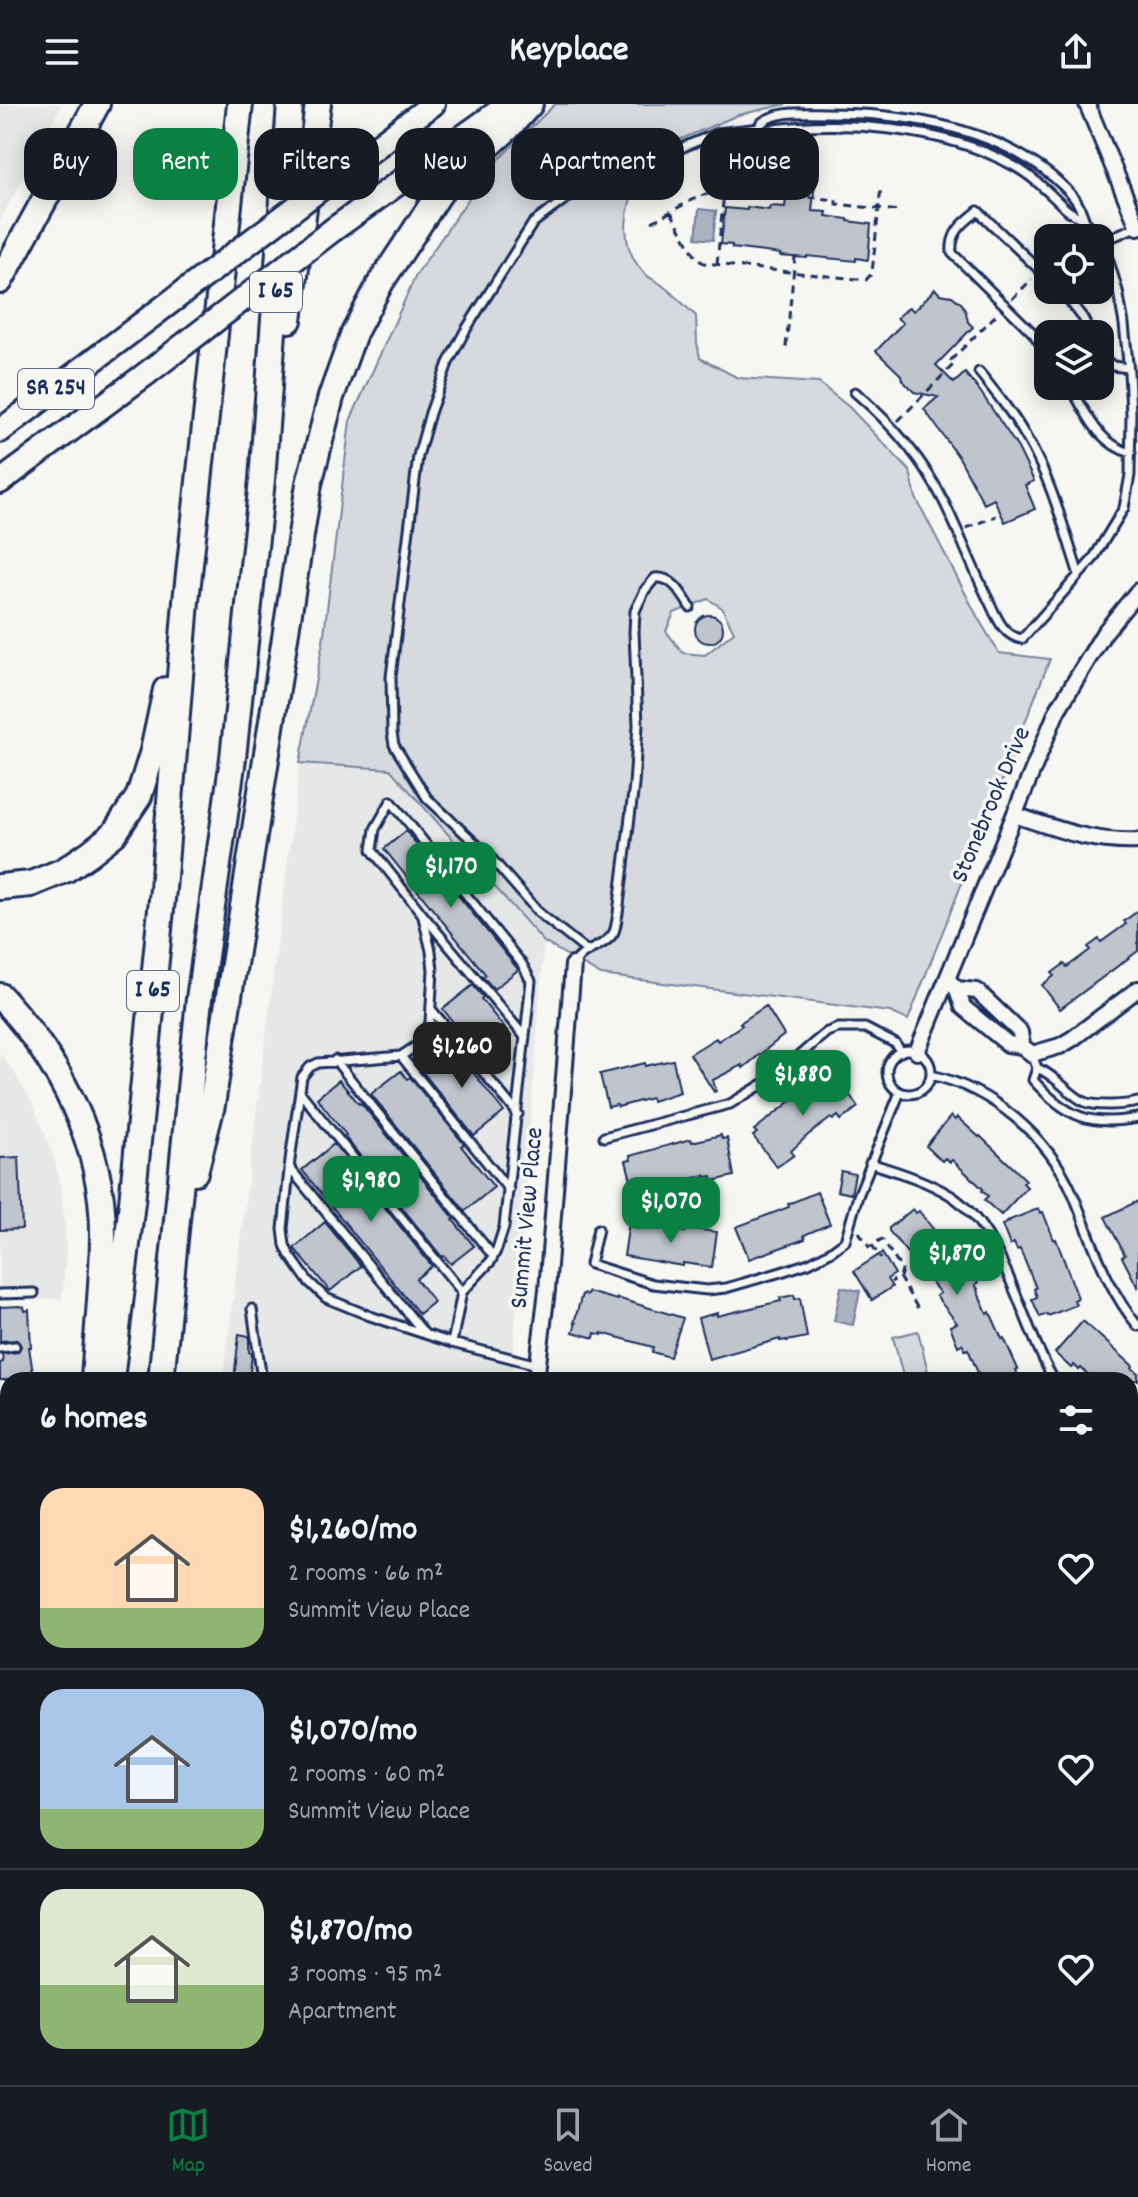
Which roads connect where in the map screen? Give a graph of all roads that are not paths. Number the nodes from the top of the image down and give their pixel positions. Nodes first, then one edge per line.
1 (97, 104) edge
2 (240, 104) edge
3 (290, 104) edge
4 (318, 104) edge
5 (433, 104) edge
6 (509, 104) edge
7 (530, 104) edge
8 (1087, 104) edge
9 (760, 128) edge
10 (775, 128) edge
11 (700, 140) edge
12 (1085, 221) junction
13 (1088, 224) edge
14 (1138, 226) edge
15 (1114, 236) edge
16 (1034, 264) edge
17 (1114, 280) edge
18 (0, 281) edge
19 (1072, 304) edge
20 (1084, 320) edge
21 (1034, 334) edge
22 (1114, 366) edge
23 (1128, 368) junction
24 (979, 372) dead end
25 (855, 392) dead end
26 (1079, 400) edge
27 (0, 431) edge
28 (1131, 453) junction
29 (262, 480) junction
30 (0, 482) edge
31 (1079, 575) junction
32 (1138, 591) edge
33 (186, 601) junction
34 (690, 607) dead end
35 (1015, 815) junction
36 (1138, 841) edge
37 (0, 887) edge
38 (423, 915) junction
39 (587, 951) junction
40 (573, 965) joint
41 (952, 984) junction
42 (1138, 989) edge
43 (0, 996) edge
44 (431, 1009) junction
45 (525, 1037) junction
46 (901, 1052) junction
47 (917, 1052) junction
48 (401, 1056) junction
49 (1031, 1056) junction
50 (335, 1060) junction
51 (931, 1075) junction
52 (300, 1092) junction
53 (900, 1092) junction
54 (1138, 1102) edge
55 (518, 1114) junction
56 (1138, 1118) edge
57 (604, 1137) dead end
58 (870, 1163) junction
59 (289, 1167) junction
60 (509, 1190) junction
61 (598, 1229) dead end
62 (176, 1244) junction
63 (493, 1256) junction
64 (462, 1292) junction
65 (34, 1293) dead end
66 (0, 1294) edge
67 (252, 1309) dead end
68 (1138, 1326) edge
69 (426, 1334) junction
70 (452, 1343) junction
71 (15, 1346) dead end
72 (0, 1348) edge
73 (94, 1372) edge
74 (112, 1372) edge
75 (162, 1372) edge
76 (261, 1372) edge
77 (534, 1372) edge
78 (537, 1372) edge
79 (1050, 1372) edge

1 - 18 highway
2 - 33 highway, I 65
3 - 29 highway, I 65
4 - 29 highway
5 - 27 main road, SR 254, bridge
6 - 30 main road, SR 254, bridge
7 - 62 highway
8 - 14 street
9 - 12 lane
10 - 12 lane
11 - 39 lane
12 - 13 lane
14 - 15 lane
16 - 21 lane
17 - 23 lane
19 - 20 lane
22 - 23 lane
23 - 28 lane
24 - 31 lane
25 - 31 lane
26 - 28 lane
28 - 31 lane
29 - 62 highway, I 65
32 - 35 street, Stonebrook Drive
33 - 37 highway
33 - 74 highway, I 65
34 - 39 lane
35 - 36 street
35 - 41 street, Stonebrook Drive
38 - 44 lane
38 - 45 lane
38 - 45 lane
39 - 40 lane
40 - 78 street, Summit View Place
41 - 47 street, Stonebrook Drive
41 - 49 street
42 - 49 street
43 - 73 highway
44 - 48 lane
44 - 55 lane
45 - 55 lane
46 - 47 lane
46 - 53 lane
46 - 57 lane
47 - 51 lane
48 - 50 lane
48 - 60 lane
49 - 54 lane
49 - 56 lane
50 - 52 lane
50 - 63 lane
51 - 53 lane
51 - 68 lane
52 - 59 lane
52 - 64 lane
53 - 58 lane
55 - 60 lane
58 - 61 lane
58 - 79 lane
59 - 69 lane
59 - 69 lane
60 - 63 lane
62 - 75 highway, I 65
63 - 64 lane
64 - 70 lane
65 - 66 lane
67 - 76 lane
69 - 70 lane
70 - 77 lane
71 - 72 lane

